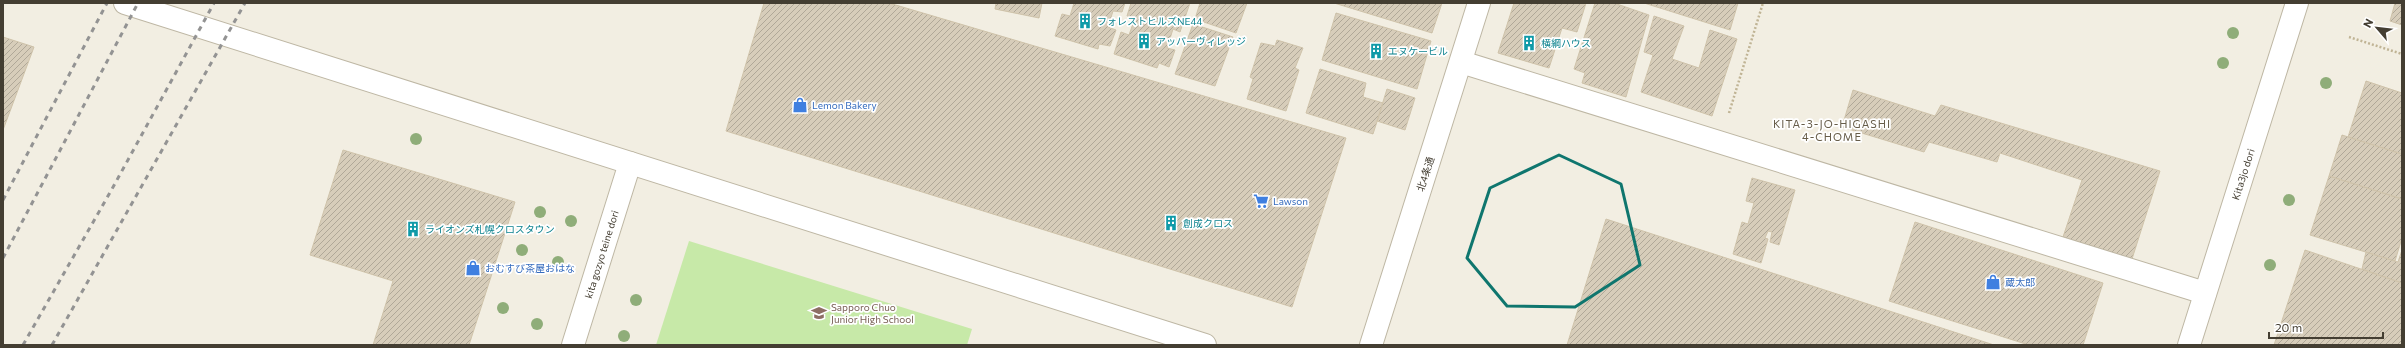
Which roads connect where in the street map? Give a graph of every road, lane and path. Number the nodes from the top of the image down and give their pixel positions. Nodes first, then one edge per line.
1 (125, 3) edge
2 (1479, 3) edge
3 (1763, 3) edge
4 (2297, 3) edge
5 (2348, 37) dead end
6 (2402, 54) edge
7 (1461, 62) junction
8 (1720, 142) junction
9 (630, 163) junction
10 (2205, 293) junction
11 (573, 345) edge
12 (1205, 345) edge
13 (1371, 345) edge
14 (2189, 345) edge

1 - 9 street
2 - 7 street, 北4条通
3 - 8 path
4 - 10 street, Kita3jo dori
5 - 6 path
7 - 8 street
7 - 13 street, 北4条通
8 - 10 street
9 - 11 street, kita gozyo teine dori
9 - 12 street
10 - 14 street, Kita3jo dori

